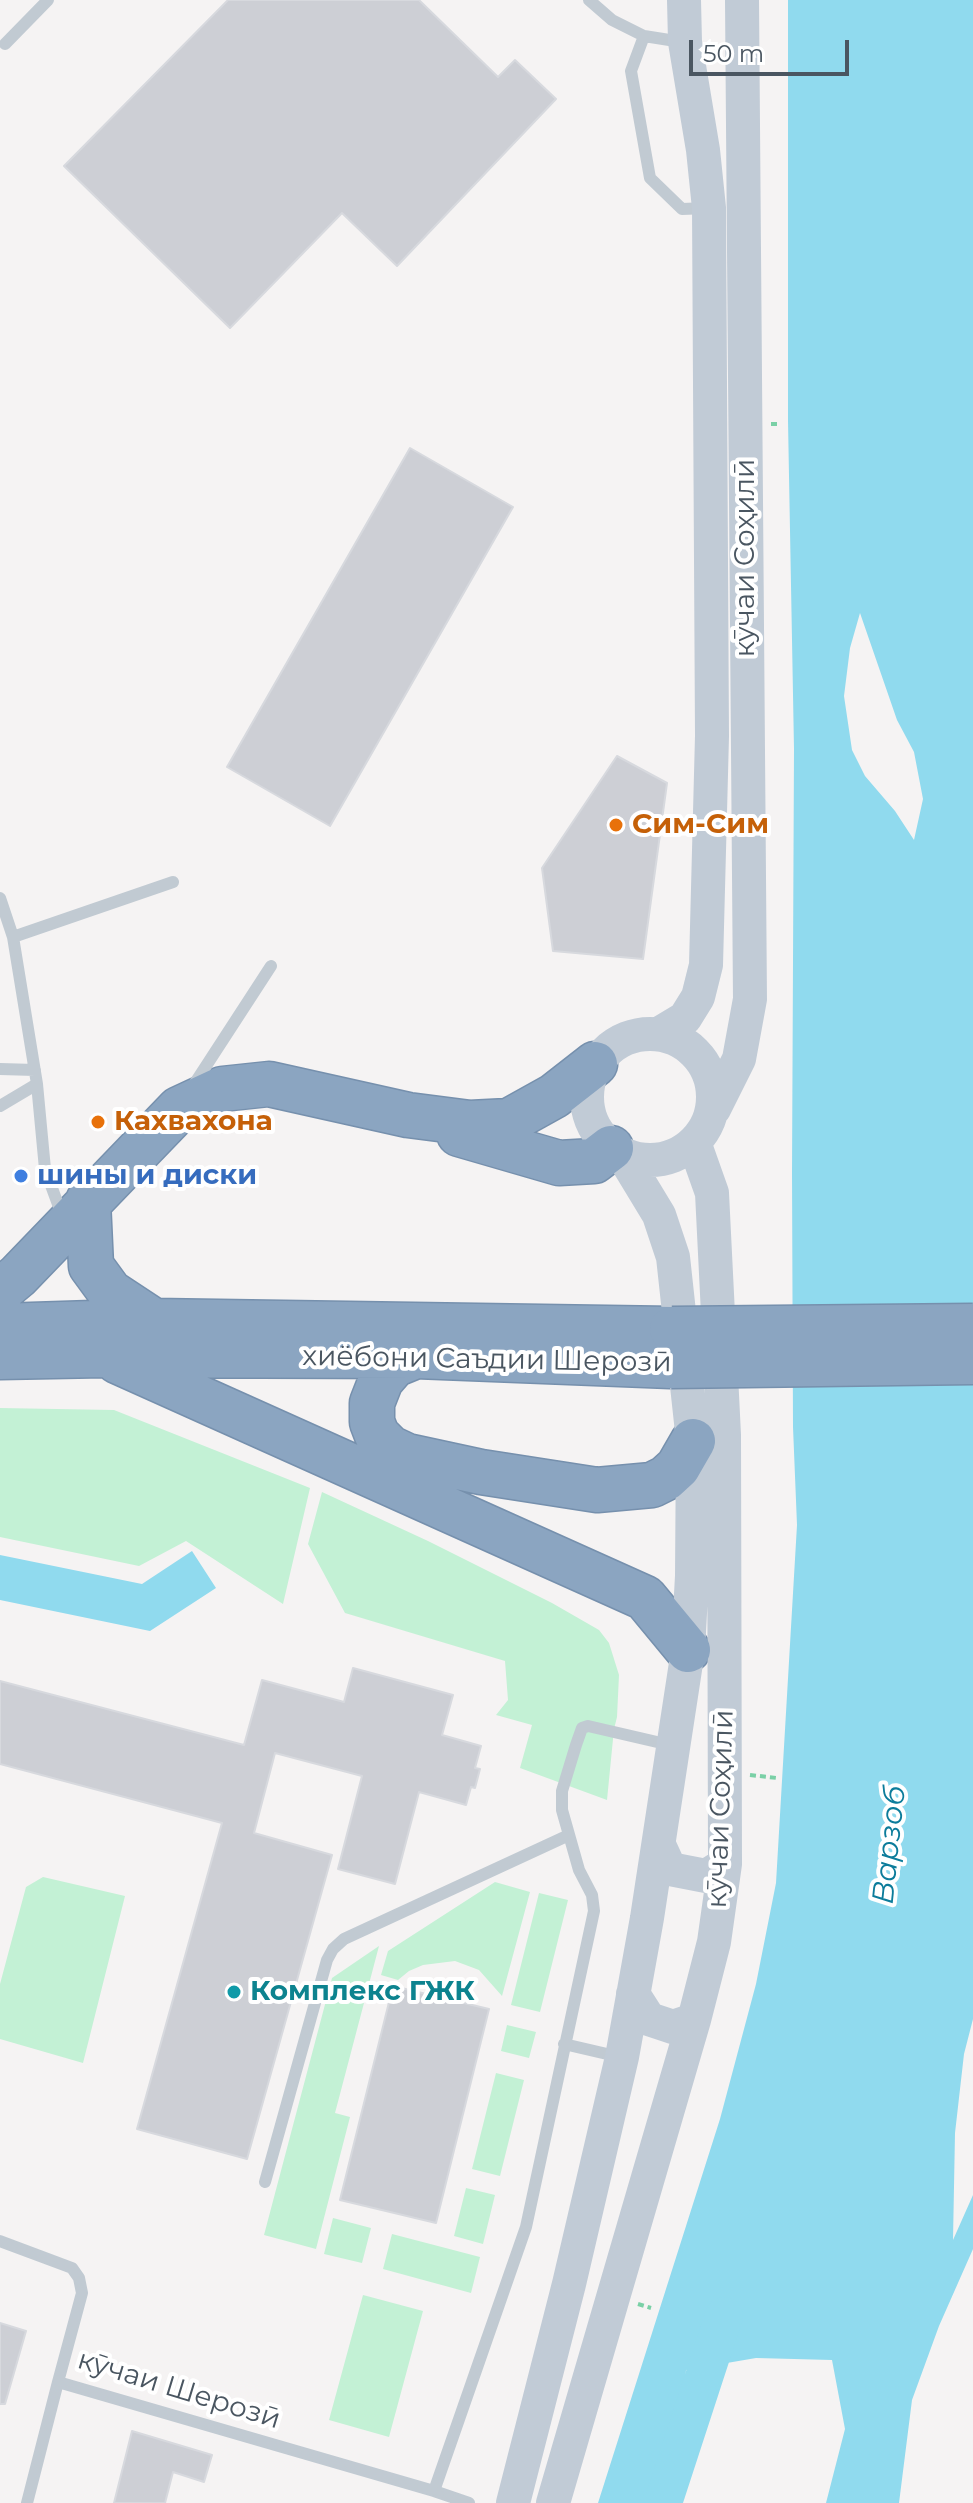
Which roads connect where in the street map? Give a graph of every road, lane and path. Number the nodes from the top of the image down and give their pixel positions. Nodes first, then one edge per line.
1 (48, 0) edge
2 (589, 0) edge
3 (684, 0) edge
4 (742, 0) edge
5 (644, 36) junction
6 (685, 42) junction
7 (5, 44) dead end
8 (709, 208) junction
9 (173, 882) dead end
10 (0, 898) edge
11 (13, 937) junction
12 (271, 966) dead end
13 (660, 1033) junction
14 (595, 1064) junction
15 (0, 1069) edge
16 (35, 1070) junction
17 (37, 1084) junction
18 (0, 1106) edge
19 (179, 1109) junction
20 (714, 1109) junction
21 (408, 1115) junction
22 (695, 1145) junction
23 (617, 1151) junction
24 (77, 1213) junction
25 (0, 1291) edge
26 (154, 1321) junction
27 (0, 1326) edge
28 (973, 1326) edge
29 (671, 1347) junction
30 (104, 1355) junction
31 (416, 1356) junction
32 (0, 1357) edge
33 (973, 1362) edge
34 (693, 1441) junction
35 (688, 1650) junction
36 (673, 1746) junction
37 (569, 1835) junction
38 (659, 1845) junction
39 (725, 1864) junction
40 (633, 1994) junction
41 (694, 2020) junction
42 (564, 2044) junction
43 (622, 2057) junction
44 (265, 2182) dead end
45 (0, 2241) edge
46 (58, 2382) junction
47 (434, 2491) junction
48 (27, 2503) edge
49 (469, 2503) edge
50 (513, 2503) edge
51 (553, 2503) edge

1 - 7 lane
2 - 5 lane
3 - 6 main road, кӯчаи Соҳилӣ
4 - 20 main road, кӯчаи Соҳилӣ
5 - 6 lane
5 - 8 lane
6 - 8 main road, кӯчаи Соҳилӣ
8 - 13 main road, кӯчаи Соҳилӣ
9 - 11 lane
10 - 11 lane
11 - 16 lane
12 - 19 lane
13 - 14 main road
13 - 20 main road
14 - 21 highway
14 - 23 main road
15 - 16 lane
16 - 17 lane
17 - 18 lane
17 - 24 lane
19 - 21 highway
19 - 24 highway
20 - 22 main road
21 - 23 highway
22 - 23 main road
22 - 39 main road, кӯчаи Соҳилӣ
23 - 34 main road, кӯчаи Соҳилӣ
24 - 25 highway
24 - 26 highway
26 - 27 highway, хиёбони Саъдии Шерозӣ
26 - 29 highway, хиёбони Саъдии Шерозӣ
28 - 29 highway, хиёбони Саъдии Шерозӣ, bridge
29 - 31 highway, хиёбони Саъдии Шерозӣ
29 - 33 highway, хиёбони Саъдии Шерозӣ, bridge
30 - 31 highway, хиёбони Саъдии Шерозӣ
30 - 32 highway, хиёбони Саъдии Шерозӣ
30 - 35 highway
31 - 34 highway
34 - 35 main road, кӯчаи Соҳилӣ
35 - 36 main road, кӯчаи Соҳилӣ
36 - 37 lane
36 - 38 main road, кӯчаи Соҳилӣ
37 - 42 lane
37 - 44 lane
38 - 39 main road
38 - 40 main road, кӯчаи Соҳилӣ
39 - 41 main road, кӯчаи Соҳилӣ
40 - 41 main road
40 - 43 main road, кӯчаи Соҳилӣ
41 - 51 main road, кӯчаи Соҳилӣ
42 - 43 lane
42 - 47 lane
43 - 50 main road, кӯчаи Соҳилӣ
45 - 46 lane, кӯчаи Шерозӣ
46 - 47 lane, кӯчаи Шерозӣ
46 - 48 lane
47 - 49 lane, кӯчаи Шерозӣ

